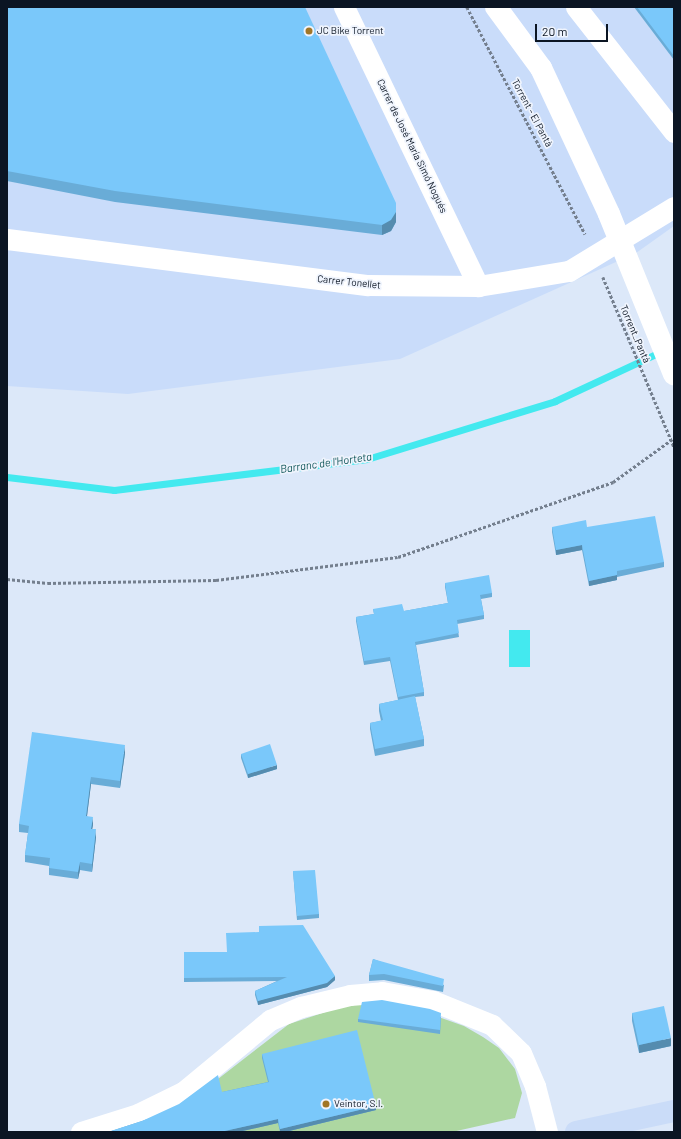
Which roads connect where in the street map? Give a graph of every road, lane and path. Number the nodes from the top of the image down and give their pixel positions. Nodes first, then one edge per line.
1 (344, 7) edge
2 (467, 7) edge
3 (496, 7) edge
4 (576, 7) edge
5 (674, 132) edge
6 (674, 207) edge
7 (7, 239) edge
8 (588, 242) dead end
9 (600, 271) dead end
10 (478, 286) junction
11 (674, 374) edge
12 (674, 438) edge
13 (674, 447) edge
14 (7, 579) edge
15 (674, 1110) edge
16 (646, 1118) junction
17 (674, 1124) edge
18 (81, 1132) edge
19 (547, 1132) edge
20 (576, 1132) edge

1 - 10 street, Carrer de José María Simó Nogués
2 - 8 path, Torrent - El Pantà
3 - 11 street
4 - 5 street
6 - 10 street, Carrer Tonellet
7 - 10 street, Carrer Tonellet
9 - 13 path, Torrent_Pantà
12 - 14 path
15 - 16 main road
16 - 17 main road
16 - 20 main road
18 - 19 street

